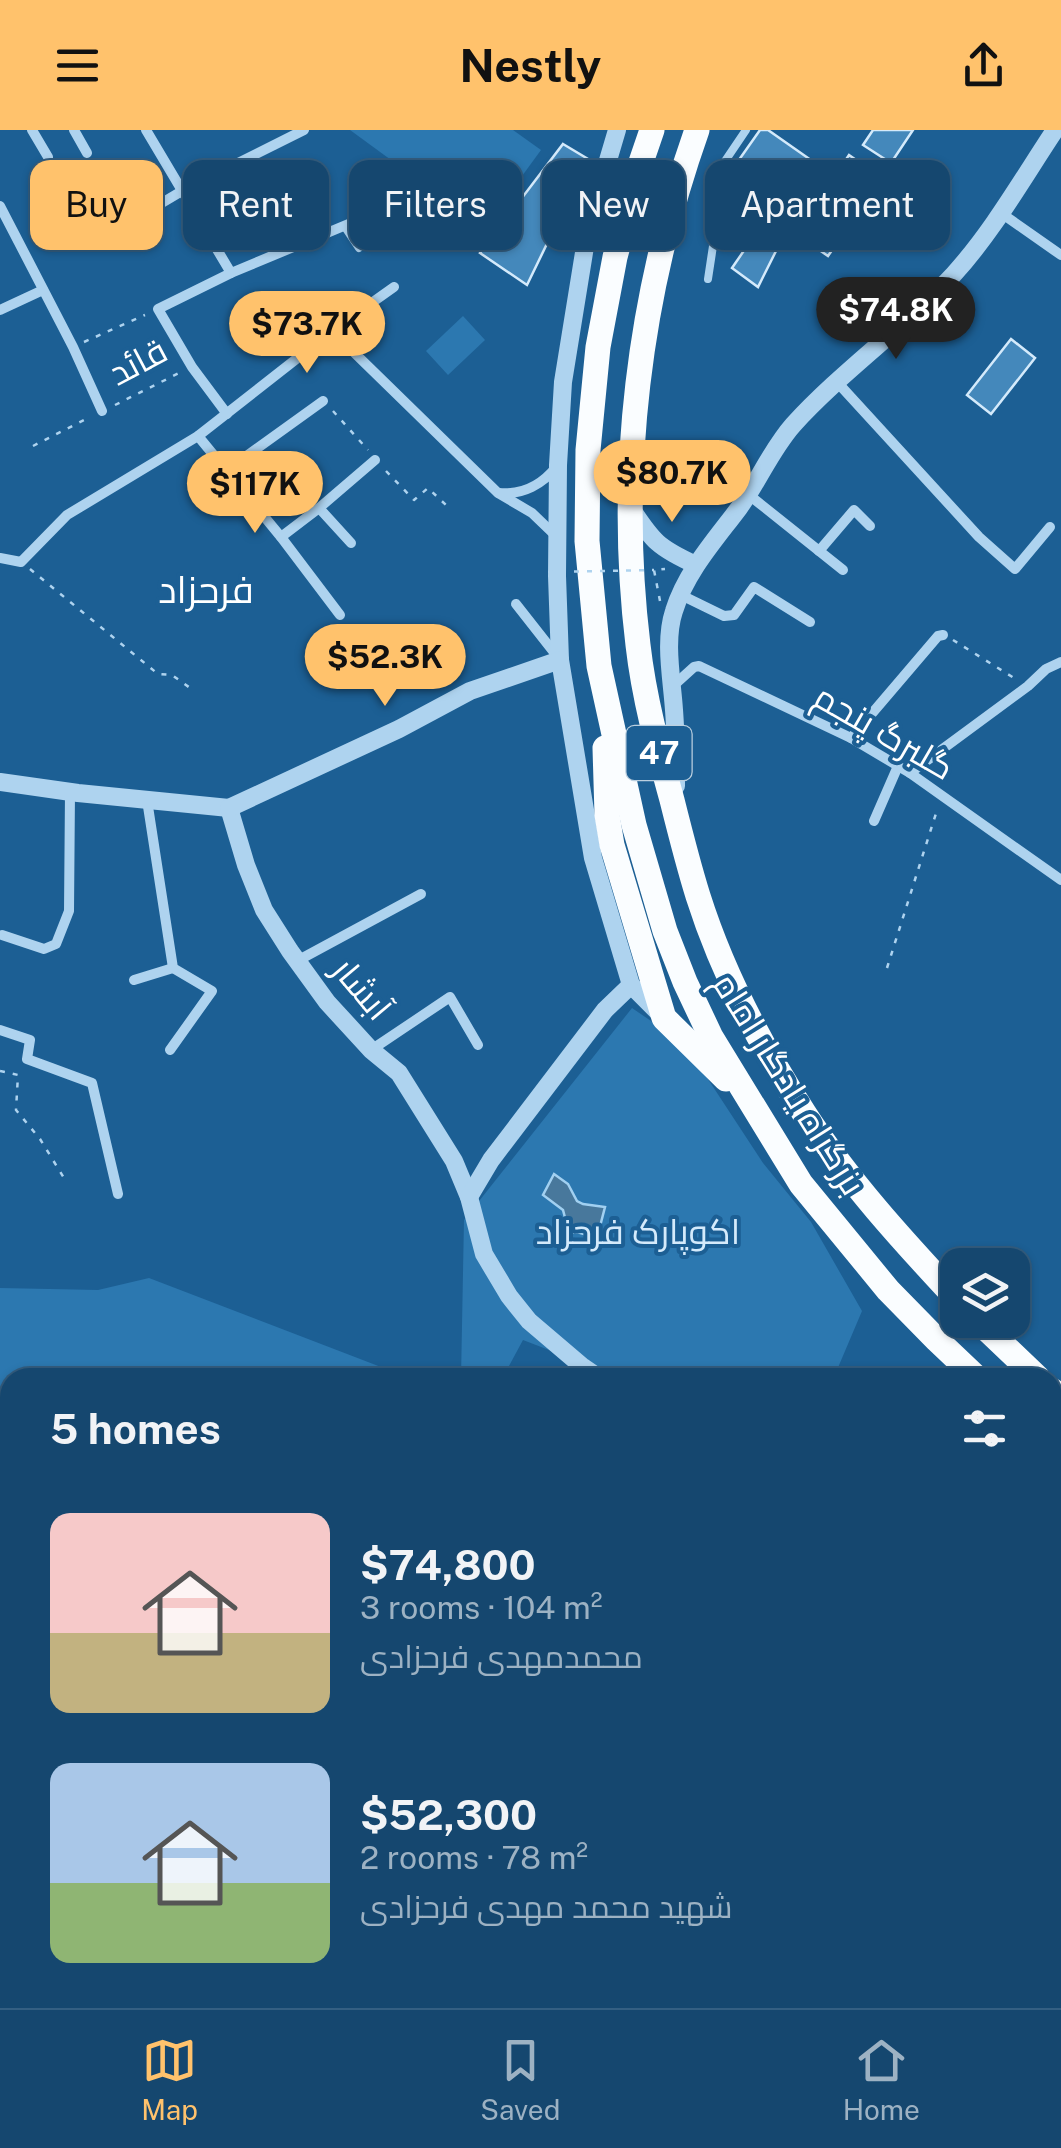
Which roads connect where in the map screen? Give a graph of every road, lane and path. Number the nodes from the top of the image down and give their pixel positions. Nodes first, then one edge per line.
1 (32, 130) edge
2 (74, 130) edge
3 (146, 130) edge
4 (304, 130) edge
5 (617, 130) edge
6 (652, 130) edge
7 (697, 130) edge
8 (746, 130) edge
9 (1055, 130) edge
10 (86, 153) dead end
11 (48, 156) dead end
12 (182, 191) junction
13 (163, 202) edge
14 (0, 206) edge
15 (1001, 213) junction
16 (349, 226) edge
17 (344, 228) junction
18 (349, 235) edge
19 (1061, 255) edge
20 (231, 274) junction
21 (708, 279) dead end
22 (394, 286) dead end
23 (44, 290) junction
24 (0, 310) edge
25 (158, 310) junction
26 (332, 332) junction
27 (74, 347) junction
28 (192, 367) junction
29 (838, 382) junction
30 (323, 401) joint
31 (102, 411) junction
32 (228, 414) junction
33 (198, 436) junction
34 (33, 446) dead end
35 (374, 460) junction
36 (558, 466) junction
37 (227, 470) junction
38 (498, 493) junction
39 (749, 494) junction
40 (446, 505) dead end
41 (630, 506) junction
42 (319, 508) junction
43 (870, 526) dead end
44 (1050, 527) dead end
45 (282, 537) junction
46 (557, 538) junction
47 (351, 543) dead end
48 (819, 551) junction
49 (1, 556) edge
50 (21, 562) junction
51 (696, 565) junction
52 (670, 568) dead end
53 (654, 570) junction
54 (844, 570) dead end
55 (548, 572) dead end
56 (681, 595) junction
57 (660, 603) dead end
58 (516, 604) dead end
59 (340, 615) dead end
60 (810, 622) dead end
61 (942, 635) joint
62 (560, 660) junction
63 (1061, 662) edge
64 (673, 686) junction
65 (1028, 686) junction
66 (194, 690) dead end
67 (604, 692) junction
68 (851, 738) junction
69 (898, 766) junction
70 (910, 773) junction
71 (0, 782) edge
72 (70, 792) junction
73 (942, 796) junction
74 (147, 800) junction
75 (229, 808) junction
76 (675, 815) junction
77 (874, 821) dead end
78 (1061, 880) edge
79 (421, 894) dead end
80 (2, 935) edge
81 (297, 961) junction
82 (173, 968) junction
83 (888, 968) dead end
84 (134, 980) dead end
85 (631, 985) junction
86 (664, 1018) junction
87 (0, 1030) edge
88 (478, 1045) dead end
89 (170, 1050) dead end
90 (371, 1050) junction
91 (0, 1071) edge
92 (754, 1107) junction
93 (64, 1178) dead end
94 (118, 1194) dead end
95 (470, 1198) junction
96 (940, 1281) edge
97 (996, 1338) edge
98 (584, 1368) edge
99 (965, 1368) edge
100 (1027, 1368) edge

1 - 11 street
2 - 10 street
3 - 12 street
4 - 12 street
5 - 36 street
6 - 67 highway, بزرگراه یادگار امام / 47
7 - 41 highway, بزرگراه یادگار امام / 47
8 - 21 lane
9 - 15 street
12 - 13 street
12 - 20 street
14 - 23 street
15 - 19 street
15 - 29 street
16 - 17 street, قائد
17 - 18 lane
17 - 20 street, قائد
20 - 25 street, قائد
22 - 26 street
23 - 24 street
23 - 27 street
25 - 27 path
25 - 28 street, قائد
26 - 32 street
26 - 38 street
27 - 31 street
28 - 31 path, قائد
28 - 32 street
29 - 39 street
29 - 44 street
30 - 35 path
30 - 37 street
31 - 34 path, قائد
32 - 33 street
33 - 37 street
33 - 50 street
35 - 40 path
35 - 42 street
36 - 38 street
36 - 46 street
37 - 45 street
38 - 46 street
39 - 48 street
39 - 51 street
41 - 51 street
41 - 76 highway, بزرگراه یادگار امام / 47
42 - 45 street
42 - 47 street
43 - 48 street
45 - 59 street
46 - 62 street
48 - 54 street
49 - 50 street
50 - 66 path
51 - 56 street
52 - 53 path
53 - 55 path, bridge
53 - 57 path
56 - 60 street
56 - 64 street
58 - 62 street
61 - 65 path
61 - 68 street
62 - 75 street
62 - 85 street
63 - 65 street
64 - 68 street, گلبرگ پنجم
64 - 76 street
65 - 70 street
67 - 86 highway
67 - 92 highway, بزرگراه یادگار امام / 47
68 - 69 street, گلبرگ پنجم
69 - 70 street, گلبرگ پنجم
69 - 77 street
70 - 73 street, گلبرگ پنجم
71 - 72 street
72 - 74 street
72 - 80 street
73 - 78 street, گلبرگ پنجم
73 - 83 path
74 - 75 street
74 - 82 street
75 - 81 street, آبشار
76 - 96 highway, بزرگراه یادگار امام / 47
79 - 81 street
81 - 90 street, آبشار
82 - 84 street
82 - 89 street
85 - 86 street
85 - 95 street
86 - 92 highway
87 - 94 street
88 - 90 street
90 - 95 street, آبشار
91 - 93 path
92 - 99 highway, بزرگراه یادگار امام / 47
95 - 98 street, آبشار
97 - 100 highway

